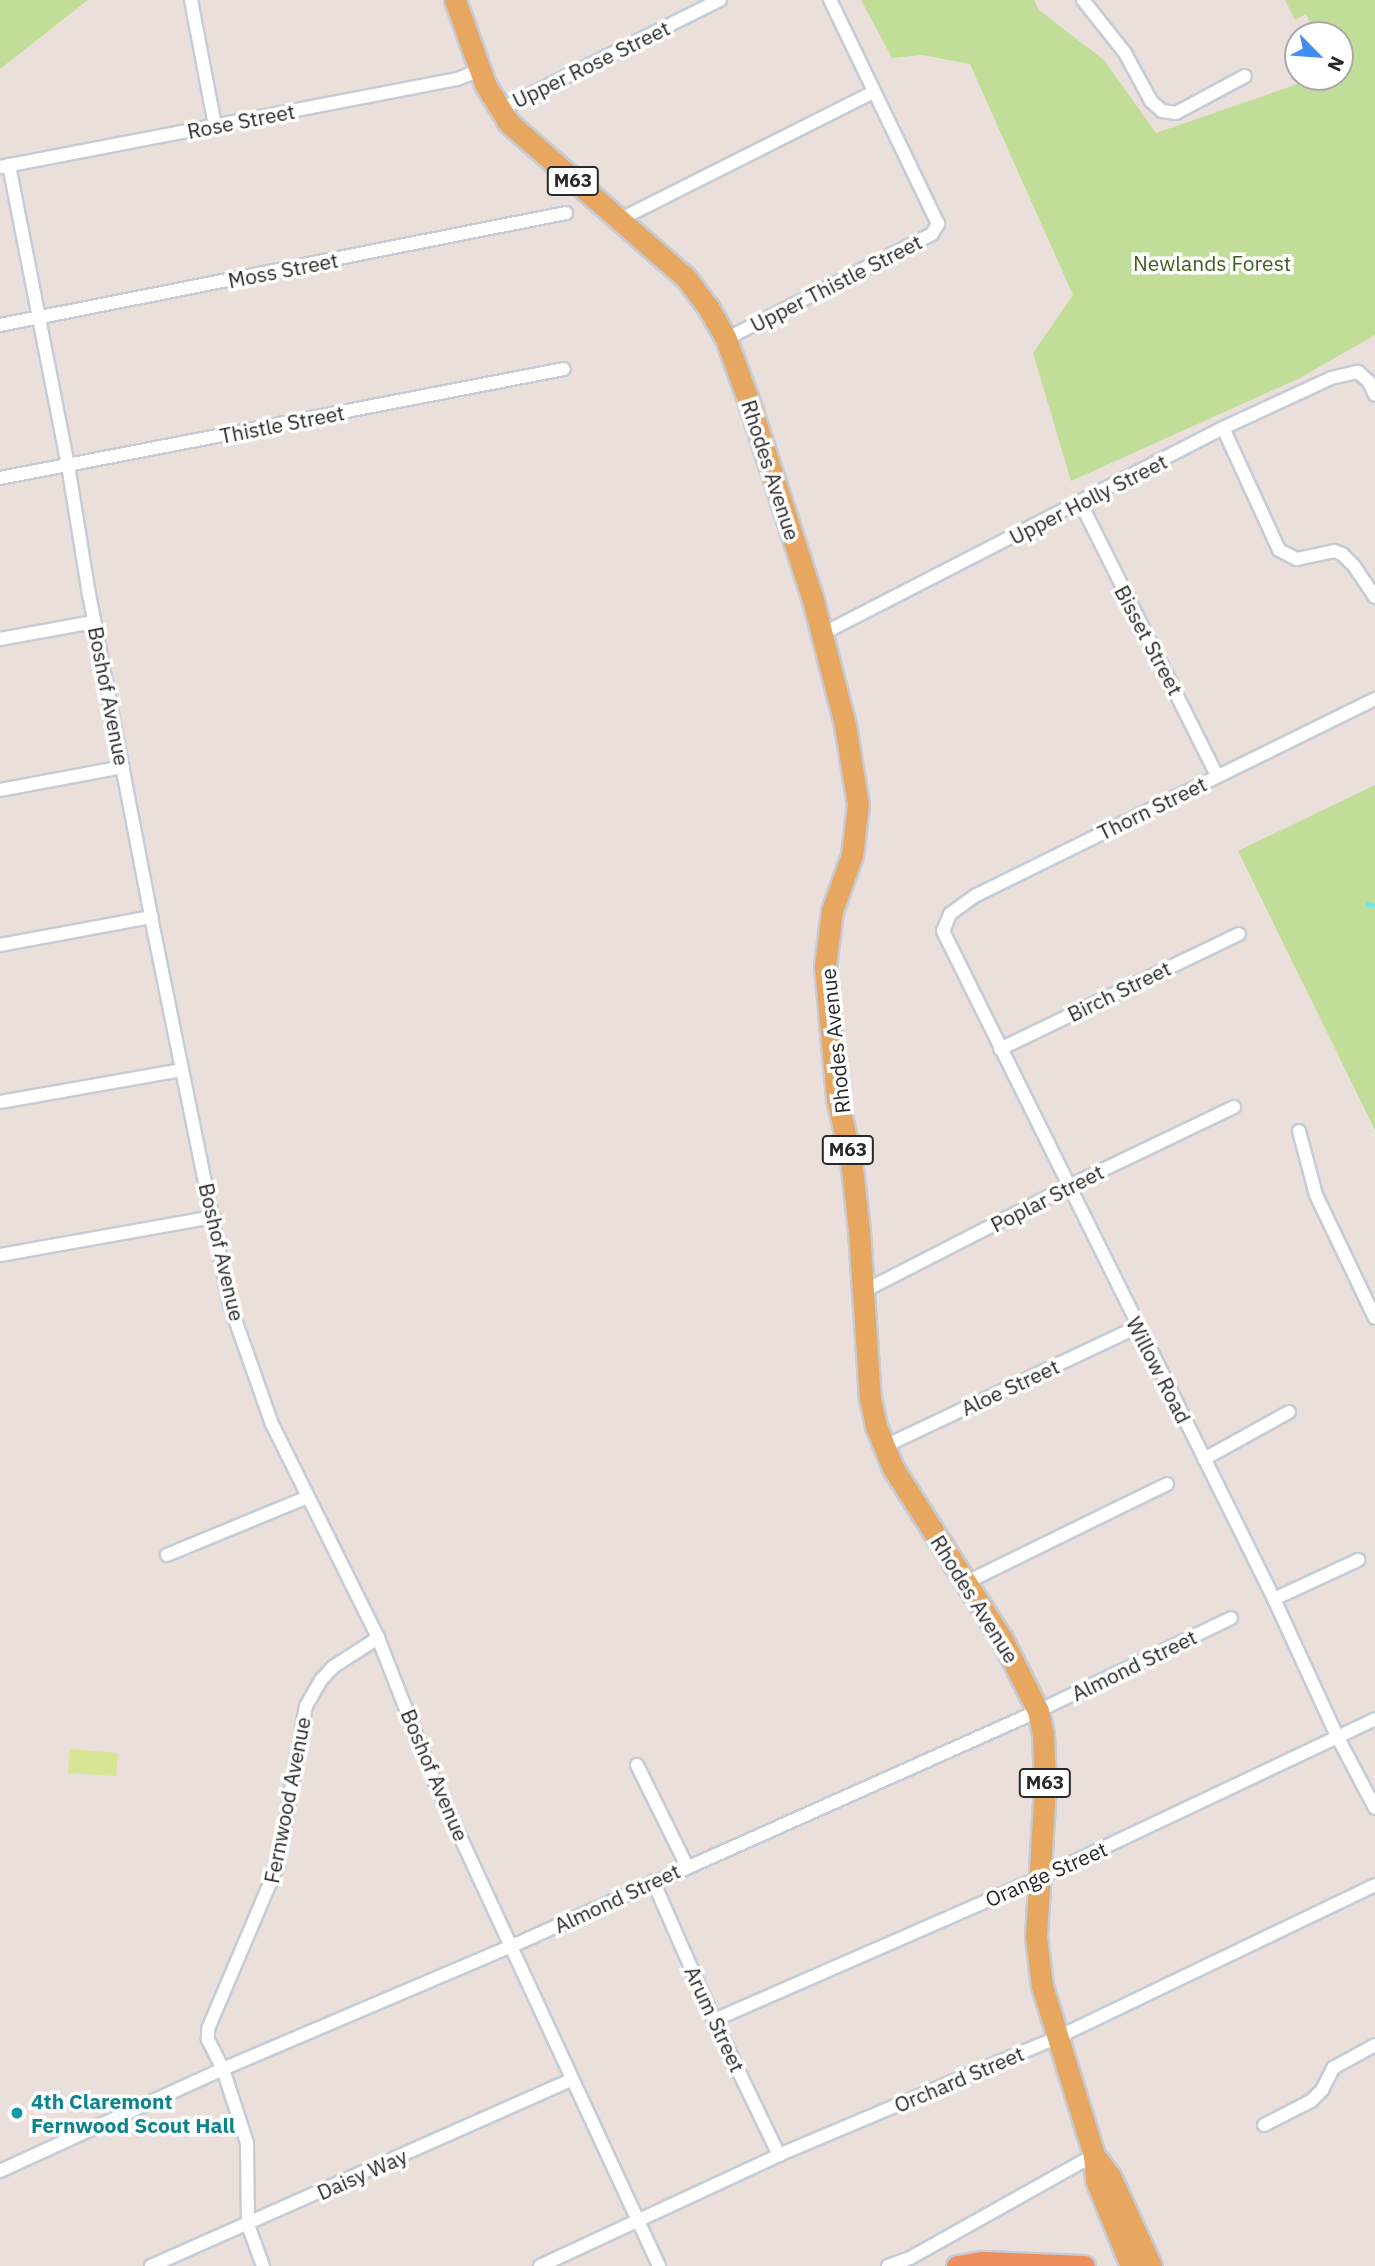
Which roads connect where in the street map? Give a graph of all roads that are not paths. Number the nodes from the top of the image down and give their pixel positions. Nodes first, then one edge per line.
1 (191, 0) edge
2 (455, 0) edge
3 (720, 0) edge
4 (830, 0) edge
5 (1083, 0) edge
6 (480, 70) junction
7 (1245, 76) dead end
8 (874, 92) junction
9 (499, 110) junction
10 (215, 127) junction
11 (4, 166) edge
12 (566, 213) dead end
13 (620, 220) junction
14 (39, 318) junction
15 (0, 325) edge
16 (726, 339) junction
17 (564, 369) dead end
18 (1375, 395) edge
19 (1223, 428) junction
20 (68, 465) junction
21 (0, 478) edge
22 (1081, 504) junction
23 (1375, 597) edge
24 (94, 622) junction
25 (822, 634) junction
26 (0, 639) edge
27 (1375, 699) edge
28 (123, 767) junction
29 (1217, 776) junction
30 (0, 790) edge
31 (151, 917) junction
32 (943, 931) joint
33 (1239, 934) dead end
34 (0, 945) edge
35 (1000, 1049) junction
36 (181, 1070) junction
37 (0, 1102) edge
38 (1234, 1107) dead end
39 (1299, 1131) dead end
40 (1069, 1186) junction
41 (214, 1217) junction
42 (0, 1255) edge
43 (862, 1292) junction
44 (1375, 1318) edge
45 (1137, 1327) junction
46 (1289, 1412) dead end
47 (883, 1447) junction
48 (1204, 1459) junction
49 (1167, 1484) dead end
50 (308, 1497) junction
51 (167, 1555) dead end
52 (1358, 1560) dead end
53 (965, 1583) junction
54 (1274, 1599) junction
55 (1231, 1618) dead end
56 (378, 1638) junction
57 (1038, 1712) junction
58 (1375, 1719) edge
59 (1338, 1738) junction
60 (637, 1765) dead end
61 (1375, 1808) edge
62 (688, 1866) junction
63 (1037, 1879) junction
64 (653, 1881) junction
65 (1375, 1885) edge
66 (512, 1946) junction
67 (714, 2020) junction
68 (1056, 2038) junction
69 (1375, 2046) edge
70 (223, 2069) junction
71 (572, 2079) junction
72 (1264, 2125) dead end
73 (779, 2155) junction
74 (1094, 2155) junction
75 (0, 2171) edge
76 (638, 2220) junction
77 (248, 2225) junction
78 (151, 2266) edge
79 (263, 2266) edge
80 (540, 2266) edge
81 (659, 2266) edge
82 (888, 2266) edge
83 (957, 2266) edge
84 (1084, 2266) edge
85 (1131, 2266) edge
86 (1152, 2266) edge

1 - 10 street
2 - 6 main road, Rhodes Avenue / M63
3 - 9 street, Upper Rose Street
4 - 8 street
5 - 7 street
6 - 9 main road, Rhodes Avenue / M63
6 - 10 street, Rose Street
8 - 13 street
8 - 16 street, Upper Thistle Street
9 - 13 main road, Rhodes Avenue / M63
10 - 11 street, Rose Street
11 - 14 street, Boshof Avenue
12 - 14 street, Moss Street
13 - 16 main road, Rhodes Avenue / M63
14 - 15 street, Moss Street
14 - 20 street, Boshof Avenue
16 - 25 main road, Rhodes Avenue / M63
17 - 20 street, Thistle Street
18 - 19 street, Upper Holly Street
19 - 22 street, Upper Holly Street
19 - 23 street
20 - 21 street, Thistle Street
20 - 24 street, Boshof Avenue
22 - 25 street, Upper Holly Street
22 - 29 street, Bisset Street
24 - 26 street
24 - 28 street, Boshof Avenue
25 - 43 main road, Rhodes Avenue / M63
27 - 29 street, Thorn Street
28 - 30 street
28 - 31 street, Boshof Avenue
29 - 32 street, Thorn Street
31 - 34 street
31 - 36 street, Boshof Avenue
32 - 35 street, Willow Road
33 - 35 street, Birch Street
35 - 40 street, Willow Road
36 - 37 street
36 - 41 street, Boshof Avenue
38 - 40 street, Poplar Street
39 - 44 street
40 - 43 street, Poplar Street
40 - 45 street, Willow Road
41 - 42 street
41 - 50 street, Boshof Avenue
43 - 47 main road, Rhodes Avenue / M63
45 - 47 street, Aloe Street
45 - 48 street, Willow Road
46 - 48 street
47 - 53 main road, Rhodes Avenue / M63
48 - 54 street, Willow Road
49 - 53 street
50 - 51 street
50 - 56 street, Boshof Avenue
52 - 54 street
53 - 57 main road, Rhodes Avenue / M63
54 - 59 street, Willow Road
55 - 57 street, Almond Street
56 - 66 street, Boshof Avenue
56 - 70 street, Fernwood Avenue
57 - 62 street, Almond Street
57 - 63 main road, Rhodes Avenue / M63
58 - 59 street, Orange Street
59 - 61 street, Willow Road
59 - 63 street, Orange Street
60 - 62 street
62 - 64 street, Almond Street
63 - 67 street, Orange Street
63 - 68 main road, Rhodes Avenue / M63
64 - 66 street, Almond Street
64 - 67 street, Arum Street
65 - 68 street, Orchard Street
66 - 70 street, Almond Street
66 - 71 street, Boshof Avenue
67 - 73 street, Arum Street
68 - 73 street, Orchard Street
68 - 74 main road, Rhodes Avenue / M63
69 - 72 street
70 - 75 street, Almond Street
70 - 77 street, Fernwood Avenue
71 - 76 street, Boshof Avenue
71 - 77 street, Daisy Way
73 - 76 street, Orchard Street
74 - 82 street
74 - 85 main road, Rhodes Avenue / M63
74 - 86 main road, Rhodes Avenue / M63
76 - 80 street, Orchard Street
76 - 81 street, Boshof Avenue
77 - 78 street, Daisy Way
77 - 79 street, Fernwood Avenue
83 - 84 highway

